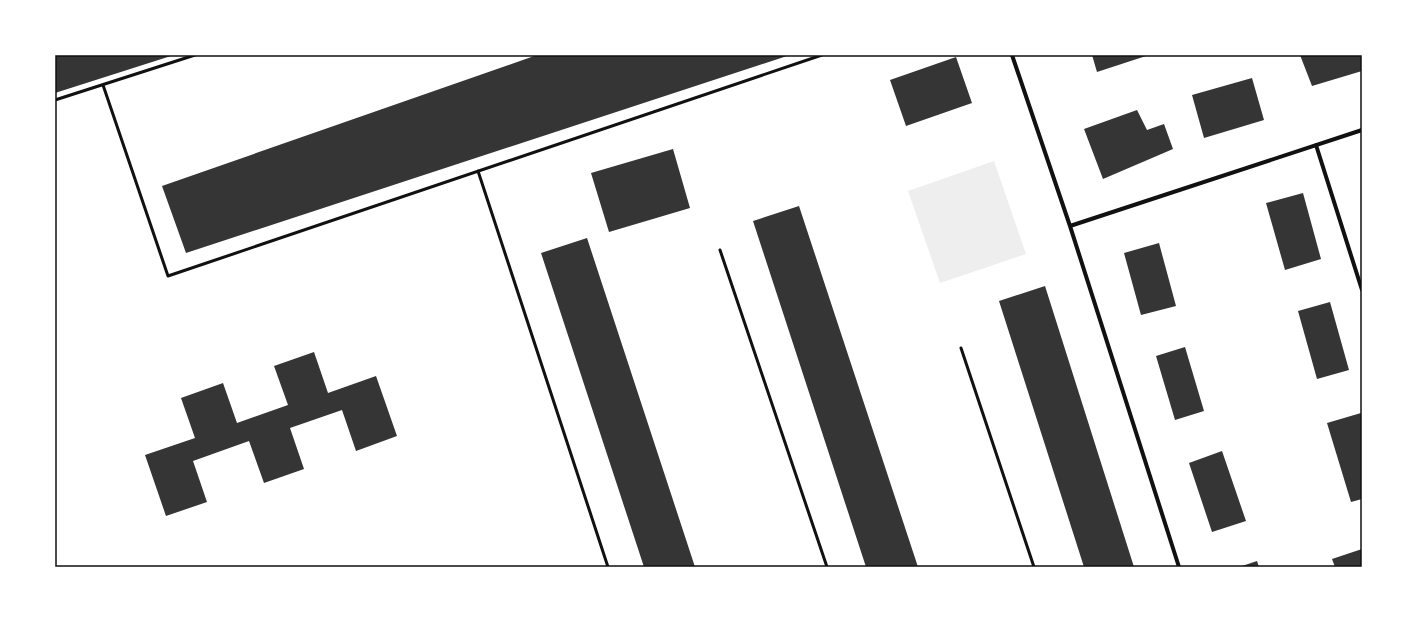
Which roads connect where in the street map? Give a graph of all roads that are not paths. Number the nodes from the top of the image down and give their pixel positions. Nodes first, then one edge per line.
1 (195, 55) edge
2 (822, 55) edge
3 (1012, 55) edge
4 (103, 84) junction
5 (55, 100) edge
6 (1362, 130) edge
7 (1316, 145) junction
8 (478, 171) junction
9 (1070, 226) junction
10 (720, 250) dead end
11 (1362, 290) edge
12 (961, 348) dead end
13 (608, 567) edge
14 (827, 567) edge
15 (1034, 567) edge
16 (1179, 567) edge

1 - 4 lane
2 - 8 lane
3 - 9 street
4 - 5 lane
4 - 8 lane
6 - 7 street
7 - 9 street
7 - 11 street
8 - 13 lane
9 - 16 street
10 - 14 lane
12 - 15 lane

